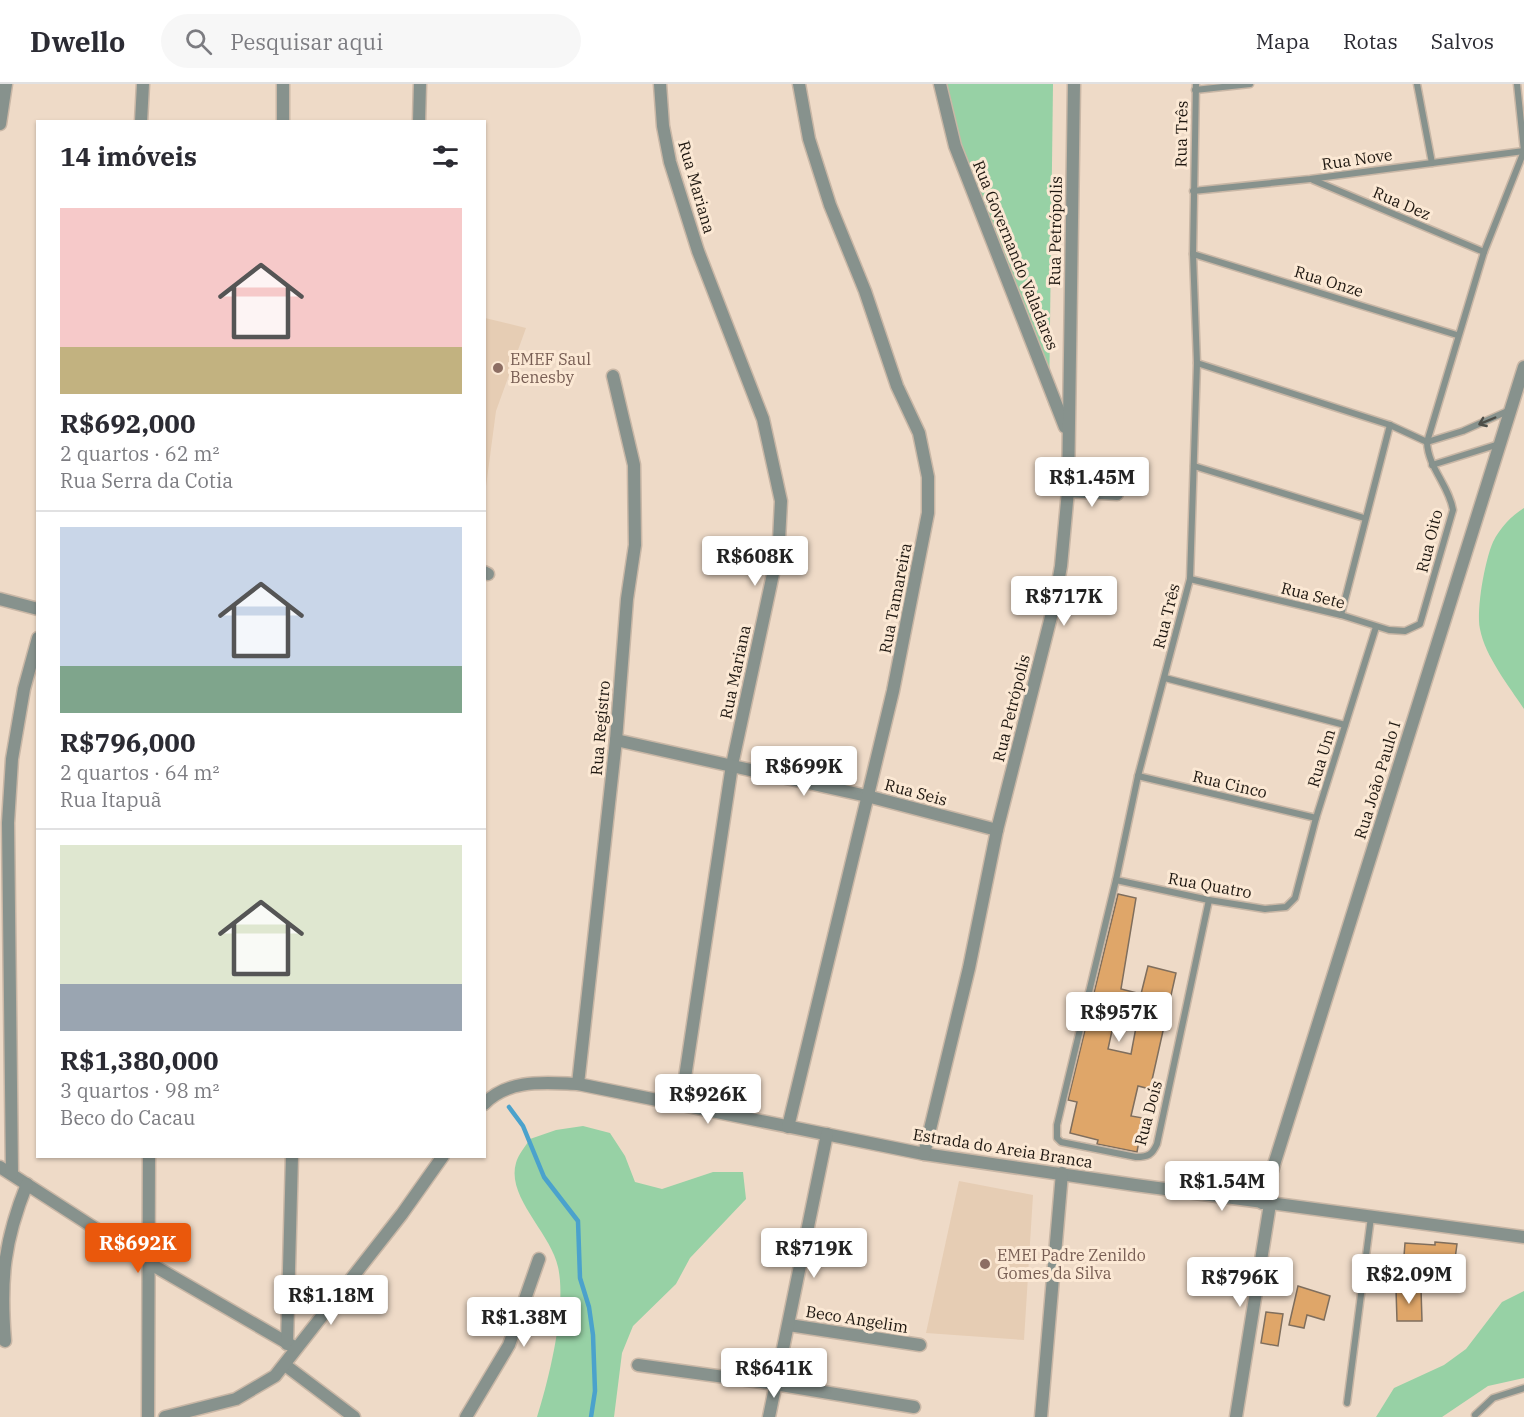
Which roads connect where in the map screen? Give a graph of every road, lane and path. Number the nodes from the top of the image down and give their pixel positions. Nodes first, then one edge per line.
1 (6, 84) edge
2 (142, 84) edge
3 (283, 84) edge
4 (420, 84) edge
5 (660, 84) edge
6 (800, 84) edge
7 (940, 84) edge
8 (1074, 84) edge
9 (1250, 84) edge
10 (1417, 84) edge
11 (1517, 84) edge
12 (1195, 87) edge
13 (141, 120) edge
14 (283, 120) edge
15 (419, 120) edge
16 (0, 124) edge
17 (1524, 151) edge
18 (1432, 163) junction
19 (1310, 179) junction
20 (1193, 191) junction
21 (1484, 252) junction
22 (1193, 254) junction
23 (1458, 335) junction
24 (1197, 363) junction
25 (1524, 367) edge
26 (613, 376) dead end
27 (1510, 411) junction
28 (1390, 425) junction
29 (1069, 436) junction
30 (1427, 442) junction
31 (1500, 444) junction
32 (1432, 465) junction
33 (1194, 466) junction
34 (1068, 491) junction
35 (1117, 494) dead end
36 (1364, 518) junction
37 (1190, 579) junction
38 (0, 599) edge
39 (36, 608) edge
40 (1341, 615) junction
41 (1425, 616) joint
42 (1376, 627) junction
43 (36, 645) edge
44 (1165, 678) junction
45 (1345, 725) junction
46 (616, 740) junction
47 (732, 765) junction
48 (1138, 776) junction
49 (867, 796) junction
50 (1316, 818) junction
51 (997, 830) junction
52 (1116, 880) junction
53 (1295, 898) joint
54 (1209, 900) junction
55 (578, 1084) junction
56 (486, 1103) edge
57 (681, 1104) junction
58 (788, 1127) junction
59 (827, 1134) junction
60 (924, 1154) junction
61 (1150, 1156) joint
62 (149, 1158) edge
63 (292, 1158) edge
64 (442, 1158) edge
65 (0, 1167) edge
66 (1062, 1173) junction
67 (12, 1174) junction
68 (27, 1184) junction
69 (1266, 1203) junction
70 (1371, 1218) junction
71 (1524, 1237) edge
72 (539, 1259) dead end
73 (149, 1263) junction
74 (789, 1325) junction
75 (5, 1341) dead end
76 (920, 1345) dead end
77 (292, 1346) junction
78 (285, 1365) junction
79 (638, 1365) dead end
80 (775, 1384) junction
81 (1524, 1388) edge
82 (1347, 1403) dead end
83 (914, 1407) dead end
84 (1475, 1415) dead end
85 (148, 1417) edge
86 (165, 1417) edge
87 (354, 1417) edge
88 (466, 1417) edge
89 (769, 1417) edge
90 (1041, 1417) edge
91 (1236, 1417) edge

1 - 16 street
2 - 13 street
3 - 14 street
4 - 15 street
5 - 47 street, Rua Mariana
6 - 49 street, Rua Tamareira
7 - 29 street, Rua Governando Valadares
8 - 29 street, Rua Petrópolis
9 - 12 lane
10 - 18 lane
11 - 17 lane
12 - 20 lane, Rua Três
17 - 18 lane, Rua Nove
17 - 21 lane
18 - 19 lane, Rua Nove
19 - 20 lane, Rua Nove
19 - 21 lane, Rua Dez
20 - 22 lane, Rua Três
21 - 23 lane
22 - 23 lane, Rua Onze
22 - 24 lane, Rua Três
23 - 30 lane
24 - 28 lane
24 - 33 lane, Rua Três
25 - 27 street, Rua João Paulo I
26 - 46 street, Rua Registro
27 -> 30 lane
27 - 31 street, Rua João Paulo I
28 - 30 lane
28 - 36 lane
29 - 34 street, Rua Petrópolis
30 - 32 lane, Rua Oito
31 - 32 lane
31 - 69 street, Rua João Paulo I
32 - 41 lane, Rua Oito
33 - 36 lane
33 - 37 lane, Rua Três
34 - 35 street
34 - 51 street, Rua Petrópolis
36 - 40 lane
37 - 40 lane, Rua Sete
37 - 44 lane, Rua Três
38 - 39 street
40 - 42 lane, Rua Sete
41 - 42 lane, Rua Sete
42 - 45 lane, Rua Um
43 - 67 street
44 - 45 lane
44 - 48 lane, Rua Três
45 - 50 lane, Rua Um
46 - 47 street, Rua Seis
46 - 55 street, Rua Registro
47 - 49 street, Rua Seis
47 - 57 street, Rua Mariana
48 - 50 lane, Rua Cinco
48 - 52 lane, Rua Três
49 - 51 street, Rua Seis
49 - 58 street, Rua Tamareira
50 - 53 lane, Rua Um
51 - 60 street, Rua Petrópolis
52 - 54 lane, Rua Quatro
52 - 61 lane, Rua Três
53 - 54 lane, Rua Quatro
54 - 61 lane, Rua Dois
55 - 56 street, Estrada do Areia Branca
55 - 57 street, Estrada do Areia Branca
57 - 58 street, Estrada do Areia Branca
58 - 59 street, Estrada do Areia Branca
59 - 60 street, Estrada do Areia Branca
59 - 74 street
60 - 66 street, Estrada do Areia Branca
62 - 73 street
63 - 77 street
64 - 77 street
65 - 67 street
66 - 69 street, Estrada do Areia Branca
66 - 90 street
67 - 68 street
68 - 73 street
68 - 75 street
69 - 70 street, Estrada do Areia Branca
69 - 91 street, Rua João Paulo I
70 - 71 street, Estrada do Areia Branca
70 - 82 lane
72 - 88 street
73 - 77 street
73 - 85 street
74 - 76 street, Beco Angelim
74 - 80 street
77 - 78 street
78 - 86 street
78 - 87 street
79 - 80 street
80 - 83 street
80 - 89 street
81 - 84 lane

